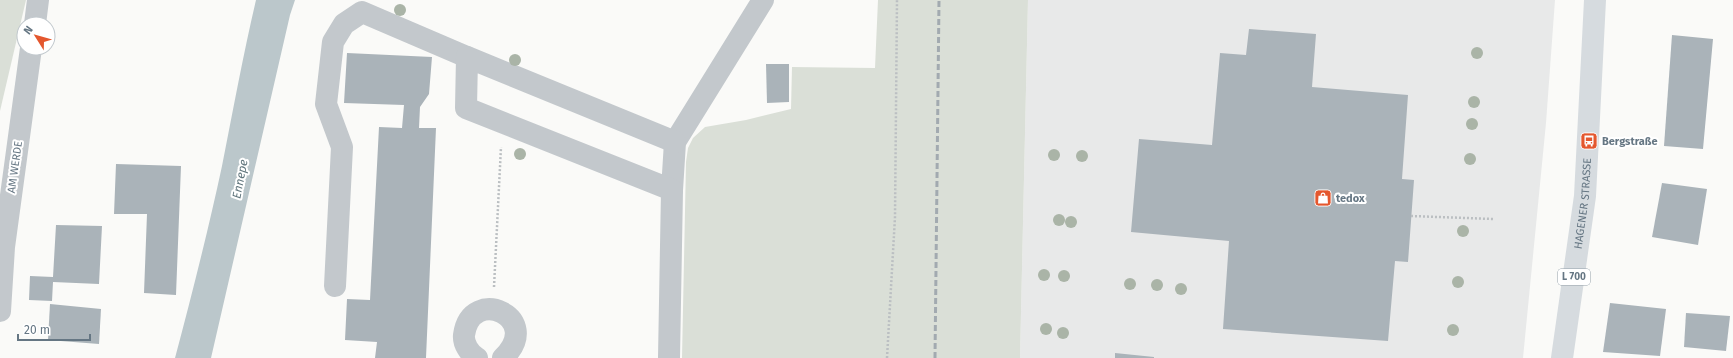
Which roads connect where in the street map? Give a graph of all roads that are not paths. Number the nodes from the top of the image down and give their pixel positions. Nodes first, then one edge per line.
1 (38, 0) edge
2 (763, 0) edge
3 (1596, 0) edge
4 (36, 16) edge
5 (30, 56) edge
6 (467, 58) junction
7 (675, 142) junction
8 (672, 190) junction
9 (335, 286) dead end
10 (0, 311) edge
11 (477, 358) edge
12 (503, 358) edge
13 (669, 358) edge
14 (1562, 358) edge

1 - 4 street
2 - 7 street
3 - 14 main road, HAGENER STRASSE / L 700
5 - 10 street, AM WERDE
6 - 7 street
6 - 8 street
6 - 9 street
7 - 8 street
8 - 13 street
11 - 12 street

